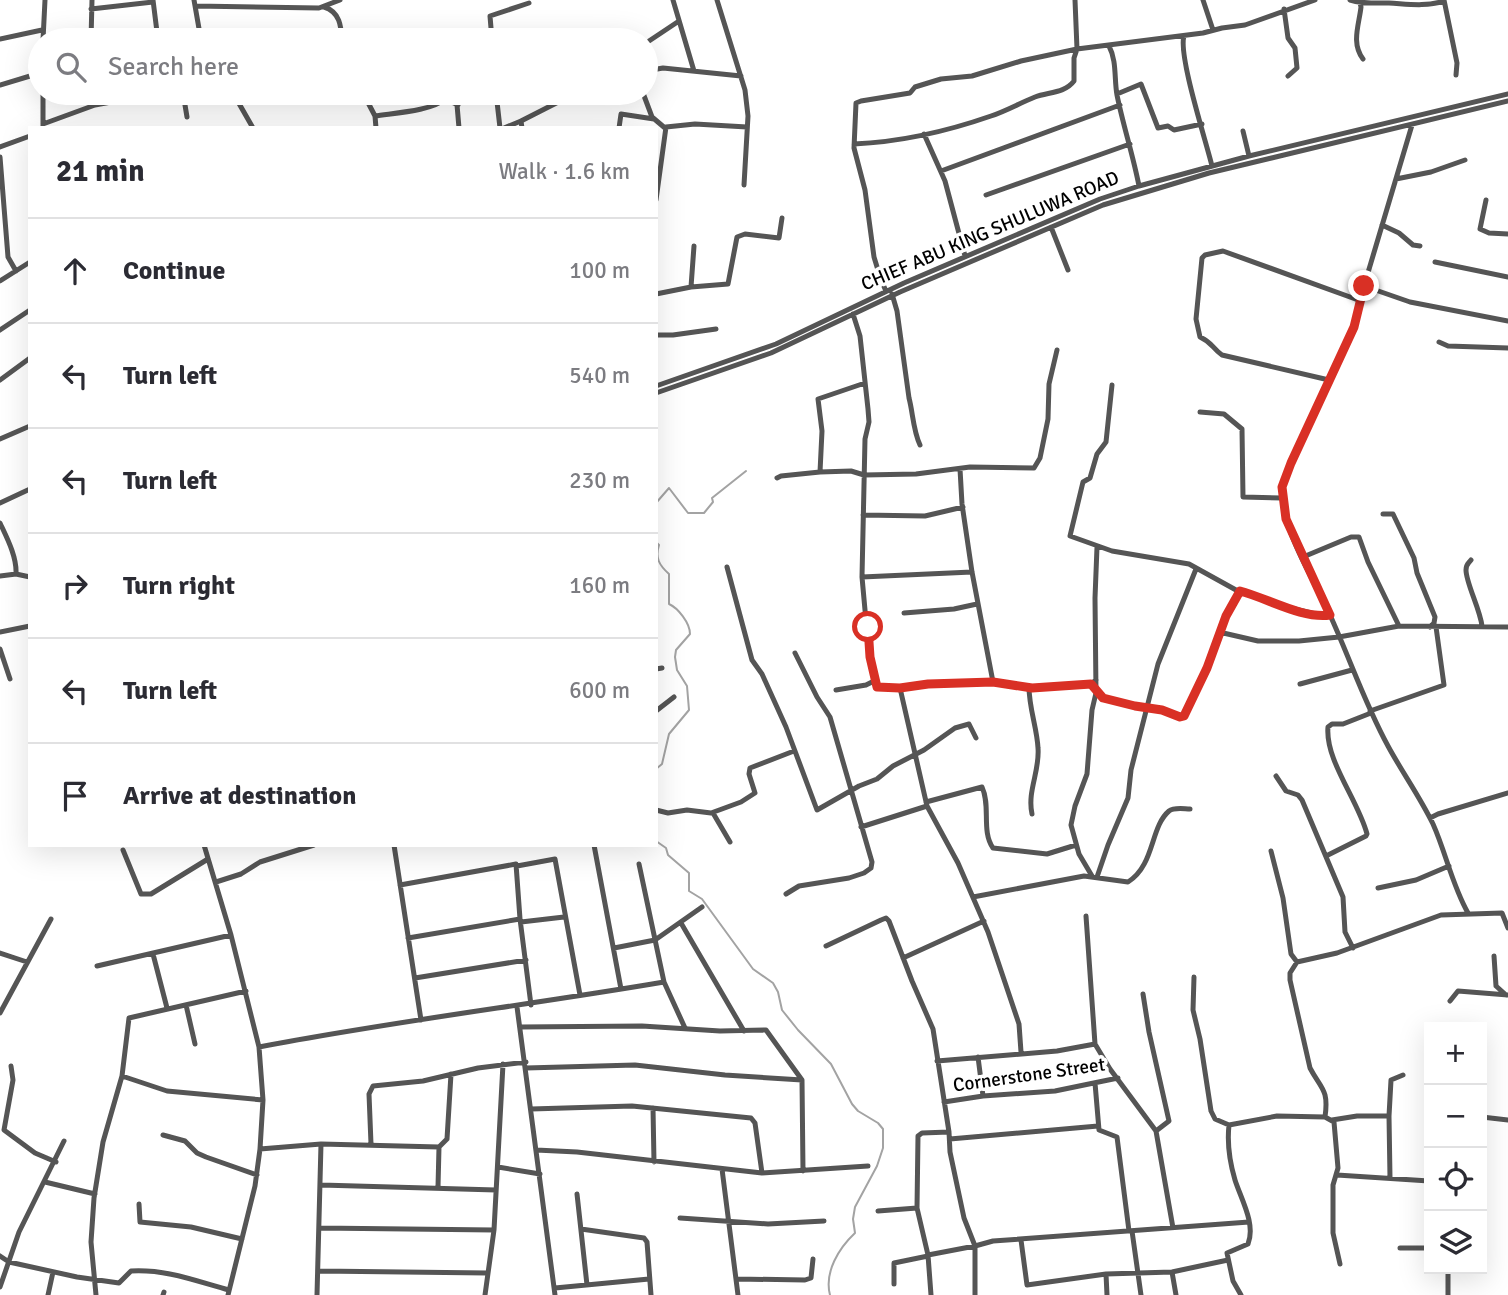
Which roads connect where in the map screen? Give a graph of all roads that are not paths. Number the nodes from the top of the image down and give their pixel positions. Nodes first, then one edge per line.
1 (45, 0) edge
2 (92, 0) edge
3 (257, 0) edge
4 (314, 0) edge
5 (340, 0) edge
6 (673, 0) edge
7 (717, 0) edge
8 (1075, 0) edge
9 (1203, 0) edge
10 (1282, 0) edge
11 (1315, 0) edge
12 (1350, 0) edge
13 (1444, 0) edge
14 (153, 1) edge
15 (195, 3) edge
16 (529, 3) dead end
17 (1362, 4) junction
18 (1432, 5) junction
19 (254, 7) junction
20 (324, 7) junction
21 (315, 8) junction
22 (91, 9) junction
23 (1285, 9) junction
24 (1447, 10) junction
25 (679, 21) junction
26 (42, 28) edge
27 (91, 28) edge
28 (156, 28) edge
29 (199, 28) edge
30 (340, 28) edge
31 (491, 28) edge
32 (1213, 30) junction
33 (28, 33) edge
34 (658, 35) edge
35 (1184, 36) junction
36 (0, 39) edge
37 (1113, 46) junction
38 (1077, 49) junction
39 (1363, 59) dead end
40 (658, 69) edge
41 (694, 71) junction
42 (1456, 75) dead end
43 (741, 76) junction
44 (1288, 76) dead end
45 (28, 77) edge
46 (0, 85) edge
47 (1117, 94) junction
48 (1508, 94) edge
49 (1508, 102) edge
50 (43, 105) edge
51 (92, 105) edge
52 (185, 105) edge
53 (240, 105) edge
54 (369, 105) edge
55 (439, 105) edge
56 (458, 105) edge
57 (498, 105) edge
58 (555, 105) edge
59 (648, 105) edge
60 (1119, 105) junction
61 (375, 116) junction
62 (187, 117) dead end
63 (57, 119) junction
64 (654, 119) junction
65 (522, 124) edge
66 (1202, 124) junction
67 (1412, 125) junction
68 (43, 126) edge
69 (59, 126) edge
70 (252, 126) edge
71 (376, 126) edge
72 (459, 126) edge
73 (501, 126) edge
74 (620, 126) edge
75 (747, 127) junction
76 (665, 128) junction
77 (1242, 131) dead end
78 (924, 134) junction
79 (28, 137) edge
80 (1326, 141) junction
81 (854, 144) junction
82 (1130, 144) junction
83 (0, 147) edge
84 (1249, 156) junction
85 (0, 157) edge
86 (1465, 160) dead end
87 (1212, 166) junction
88 (941, 172) junction
89 (1396, 178) junction
90 (658, 184) edge
91 (744, 185) dead end
92 (1139, 186) junction
93 (986, 195) dead end
94 (1486, 200) dead end
95 (1062, 214) junction
96 (782, 218) dead end
97 (1065, 221) junction
98 (1382, 225) junction
99 (1051, 227) junction
100 (3, 231) edge
101 (1508, 234) edge
102 (694, 246) dead end
103 (1420, 246) dead end
104 (965, 256) junction
105 (1435, 262) dead end
106 (28, 263) edge
107 (1068, 270) dead end
108 (16, 271) junction
109 (1508, 277) edge
110 (0, 281) edge
111 (1364, 286) junction
112 (691, 287) junction
113 (890, 292) junction
114 (658, 294) edge
115 (1361, 301) junction
116 (28, 311) edge
117 (853, 314) junction
118 (1508, 321) edge
119 (716, 329) dead end
120 (0, 330) edge
121 (658, 335) edge
122 (1439, 342) dead end
123 (1508, 348) edge
124 (1057, 349) dead end
125 (28, 359) edge
126 (0, 380) edge
127 (1329, 380) junction
128 (865, 383) junction
129 (658, 385) edge
130 (1112, 385) dead end
131 (658, 392) edge
132 (1200, 412) dead end
133 (28, 427) edge
134 (0, 439) edge
135 (920, 445) dead end
136 (960, 469) junction
137 (820, 471) junction
138 (864, 475) junction
139 (777, 478) dead end
140 (28, 490) edge
141 (1282, 498) junction
142 (0, 503) edge
143 (963, 508) junction
144 (1382, 514) dead end
145 (863, 515) junction
146 (0, 523) edge
147 (9, 544) junction
148 (1097, 547) junction
149 (0, 549) edge
150 (1303, 557) junction
151 (1471, 561) dead end
152 (727, 567) dead end
153 (1196, 569) junction
154 (972, 572) junction
155 (16, 574) junction
156 (0, 576) edge
157 (28, 577) edge
158 (862, 577) junction
159 (1237, 592) junction
160 (977, 604) junction
161 (904, 613) dead end
162 (1330, 615) junction
163 (28, 626) edge
164 (1399, 626) junction
165 (1482, 626) junction
166 (1433, 627) junction
167 (1508, 627) edge
168 (0, 632) edge
169 (1219, 632) junction
170 (1339, 637) junction
171 (0, 649) edge
172 (795, 653) dead end
173 (1352, 670) junction
174 (10, 679) dead end
175 (874, 681) junction
176 (993, 682) junction
177 (1300, 684) dead end
178 (1095, 686) junction
179 (1029, 687) junction
180 (900, 688) junction
181 (836, 690) dead end
182 (674, 697) dead end
183 (1148, 707) junction
184 (658, 709) edge
185 (1371, 712) junction
186 (976, 738) dead end
187 (794, 751) junction
188 (914, 755) junction
189 (1276, 776) dead end
190 (851, 791) junction
191 (1508, 793) edge
192 (927, 804) junction
193 (1191, 809) dead end
194 (658, 810) edge
195 (713, 813) junction
196 (1032, 814) dead end
197 (1430, 818) junction
198 (861, 827) junction
199 (730, 842) dead end
200 (1076, 845) junction
201 (205, 847) edge
202 (308, 847) edge
203 (394, 847) edge
204 (594, 847) edge
205 (122, 850) dead end
206 (1271, 851) dead end
207 (1326, 856) junction
208 (208, 859) junction
209 (639, 864) dead end
210 (517, 866) junction
211 (1449, 866) junction
212 (1094, 876) junction
213 (216, 882) junction
214 (400, 885) junction
215 (1378, 888) dead end
216 (786, 894) dead end
217 (973, 897) junction
218 (702, 907) dead end
219 (1468, 913) junction
220 (1087, 916) dead end
221 (564, 917) junction
222 (51, 919) dead end
223 (520, 921) junction
224 (984, 921) junction
225 (681, 923) junction
226 (1508, 927) edge
227 (231, 935) junction
228 (408, 938) junction
229 (655, 940) junction
230 (1348, 941) junction
231 (826, 946) dead end
232 (1353, 947) junction
233 (614, 948) junction
234 (1344, 951) junction
235 (0, 953) edge
236 (153, 954) junction
237 (1493, 956) dead end
238 (902, 958) junction
239 (526, 960) junction
240 (27, 962) junction
241 (1297, 962) junction
242 (97, 965) dead end
243 (1194, 976) dead end
244 (415, 978) junction
245 (664, 982) junction
246 (621, 989) junction
247 (246, 991) junction
248 (1143, 994) dead end
249 (580, 995) junction
250 (1507, 995) edge
251 (1450, 1001) dead end
252 (2, 1002) edge
253 (186, 1004) junction
254 (531, 1005) junction
255 (517, 1007) junction
256 (167, 1008) junction
257 (0, 1013) edge
258 (421, 1020) junction
259 (520, 1027) junction
260 (685, 1028) junction
261 (744, 1031) junction
262 (195, 1044) dead end
263 (1095, 1044) junction
264 (259, 1047) junction
265 (1021, 1052) junction
266 (978, 1057) junction
267 (937, 1061) junction
268 (503, 1064) junction
269 (526, 1065) junction
270 (11, 1066) dead end
271 (451, 1074) junction
272 (1403, 1075) dead end
273 (122, 1076) junction
274 (1118, 1078) junction
275 (802, 1080) junction
276 (1095, 1083) junction
277 (983, 1096) junction
278 (262, 1100) junction
279 (944, 1102) junction
280 (653, 1108) junction
281 (531, 1110) junction
282 (1389, 1116) junction
283 (1325, 1117) junction
284 (1487, 1118) edge
285 (1508, 1119) edge
286 (1332, 1120) junction
287 (1229, 1125) junction
288 (1098, 1126) junction
289 (1157, 1131) junction
290 (163, 1135) dead end
291 (949, 1135) junction
292 (64, 1141) dead end
293 (321, 1144) junction
294 (370, 1144) junction
295 (439, 1147) junction
296 (260, 1149) junction
297 (536, 1150) junction
298 (56, 1162) junction
299 (654, 1162) junction
300 (868, 1166) dead end
301 (498, 1167) junction
302 (722, 1169) junction
303 (803, 1171) junction
304 (762, 1173) junction
305 (540, 1174) junction
306 (257, 1175) junction
307 (1337, 1175) junction
308 (1390, 1178) junction
309 (1424, 1181) edge
310 (45, 1182) junction
311 (321, 1185) junction
312 (438, 1187) junction
313 (496, 1190) junction
314 (94, 1194) junction
315 (577, 1194) dead end
316 (139, 1204) dead end
317 (916, 1208) junction
318 (878, 1211) dead end
319 (680, 1218) dead end
320 (824, 1221) dead end
321 (1246, 1221) junction
322 (730, 1223) junction
323 (319, 1228) junction
324 (1173, 1228) junction
325 (581, 1229) junction
326 (494, 1230) junction
327 (1130, 1231) junction
328 (242, 1239) junction
329 (1021, 1241) junction
330 (975, 1246) junction
331 (1400, 1248) dead end
332 (1424, 1248) edge
333 (0, 1256) edge
334 (928, 1256) junction
335 (813, 1259) dead end
336 (1228, 1260) junction
337 (9, 1262) junction
338 (1340, 1264) dead end
339 (319, 1271) junction
340 (53, 1272) junction
341 (1172, 1272) junction
342 (487, 1273) junction
343 (1138, 1273) junction
344 (1106, 1274) junction
345 (1448, 1274) edge
346 (649, 1279) junction
347 (737, 1279) junction
348 (96, 1280) junction
349 (894, 1284) dead end
350 (587, 1285) junction
351 (1027, 1285) junction
352 (0, 1287) edge
353 (555, 1291) edge
354 (228, 1293) edge
355 (48, 1295) edge
356 (96, 1295) edge
357 (317, 1295) edge
358 (485, 1295) edge
359 (650, 1295) edge
360 (738, 1295) edge
361 (931, 1295) edge
362 (975, 1295) edge
363 (1028, 1295) edge
364 (1107, 1295) edge
365 (1141, 1295) edge
366 (1176, 1295) edge
367 (1241, 1295) edge
368 (1448, 1295) edge

1 - 26 street
2 - 22 street
3 - 19 street
4 - 21 street
5 - 20 street
6 - 25 street
7 - 43 street
8 - 38 street
9 - 32 street
10 - 23 street
11 - 23 street
12 - 17 street
13 - 18 street
13 - 24 street
14 - 22 street
14 - 28 street
15 - 19 street
15 - 29 street
16 - 31 street
17 - 18 street
17 - 39 street
18 - 24 street
19 - 21 street
20 - 21 street
20 - 30 street
22 - 27 street
23 - 32 street
23 - 44 street
24 - 42 street
25 - 34 street
25 - 41 street
32 - 35 street
33 - 36 street
35 - 37 street
35 - 66 street
37 - 38 street
37 - 47 street
38 - 78 street
38 - 81 street
40 - 41 street
41 - 43 street
43 - 75 street
45 - 46 street
47 - 60 street
47 - 66 street
48 - 80 street, CHIEF ABU KING SHULUWA ROAD
49 - 67 street
50 - 68 street
51 - 63 street
52 - 62 street
53 - 70 street
54 - 61 street
55 - 61 street
56 - 72 street
57 - 73 street
58 - 65 street
59 - 64 street
60 - 82 street
60 - 88 street
61 - 71 street
63 - 68 street
63 - 69 street
64 - 74 street
64 - 76 street
66 - 87 street
67 - 80 street
67 - 89 street
75 - 76 street
75 - 91 street
76 - 90 street
77 - 84 street
78 - 81 street
78 - 88 street
79 - 83 street
80 - 84 street, CHIEF ABU KING SHULUWA ROAD
80 - 97 street
81 - 113 street
82 - 92 street
82 - 93 street
84 - 87 street, CHIEF ABU KING SHULUWA ROAD
85 - 100 street
86 - 89 street
87 - 92 street, CHIEF ABU KING SHULUWA ROAD
88 - 104 street
89 - 98 street
92 - 95 street, CHIEF ABU KING SHULUWA ROAD
94 - 101 street
95 - 97 street
95 - 104 street, CHIEF ABU KING SHULUWA ROAD
96 - 112 street
97 - 99 street
98 - 103 street
98 - 111 street
99 - 107 street
99 - 113 street
100 - 108 street
102 - 112 street
104 - 113 street, CHIEF ABU KING SHULUWA ROAD
105 - 109 street
106 - 108 street
108 - 110 street
111 - 115 street
111 - 118 street
112 - 114 street
113 - 117 street
113 - 129 street, CHIEF ABU KING SHULUWA ROAD
113 - 135 street
115 - 127 street
115 - 127 street
116 - 120 street
117 - 128 street
117 - 131 street
119 - 121 street
122 - 123 street
124 - 136 street
125 - 126 street
127 - 141 street
128 - 137 street
128 - 138 street
130 - 148 street
132 - 141 street
133 - 134 street
136 - 138 street
136 - 143 street
137 - 138 street
137 - 139 street
138 - 145 street
140 - 142 street
141 - 150 street
143 - 145 street
143 - 154 street
144 - 166 street
145 - 158 street
146 - 147 street
147 - 149 street
147 - 155 street
148 - 153 street
148 - 178 street
150 - 162 street
150 - 164 street
151 - 165 street
152 - 187 street
153 - 159 street
153 - 183 street
154 - 158 street
154 - 160 street
155 - 156 street
155 - 157 street
158 - 175 street
159 - 162 street
159 - 169 street
160 - 161 street
160 - 176 street
162 - 170 street
163 - 168 street
164 - 166 street
164 - 170 street
165 - 166 street
165 - 167 street
166 - 185 street
169 - 170 street
169 - 183 street
170 - 173 street
171 - 174 street
172 - 190 street
173 - 177 street
173 - 185 street
175 - 180 street
175 - 181 street
176 - 179 street
176 - 180 street
178 - 179 street
178 - 183 street
178 - 200 street
179 - 196 street
180 - 188 street
182 - 184 street
183 - 212 street
185 - 197 street
185 - 207 street
186 - 188 street
187 - 190 street
187 - 195 street
188 - 190 street
188 - 192 street
189 - 207 street
190 - 198 street
191 - 197 street
192 - 198 street
192 - 200 street
192 - 217 street
193 - 212 street
194 - 195 street
195 - 199 street
197 - 211 street
198 - 216 street
200 - 212 street
201 - 208 street
202 - 213 street
203 - 214 street
204 - 233 street
205 - 208 street
206 - 241 street
207 - 230 street
208 - 213 street
209 - 229 street
210 - 214 street
210 - 221 street
210 - 223 street
211 - 215 street
211 - 219 street
212 - 217 street
213 - 227 street
214 - 228 street
217 - 224 street
218 - 225 street
219 - 226 street
219 - 232 street
220 - 263 street
221 - 223 street
221 - 249 street
222 - 240 street
223 - 228 street
223 - 239 street
224 - 238 street
224 - 265 street
225 - 229 street
225 - 261 street
227 - 236 street
227 - 247 street
228 - 244 street
229 - 233 street
229 - 245 street
230 - 232 street
230 - 234 street
231 - 238 street
232 - 234 street
233 - 246 street
234 - 241 street
235 - 240 street
236 - 242 street
236 - 256 street
237 - 250 street
238 - 267 street
239 - 244 street
239 - 254 street
240 - 252 street
241 - 283 street
243 - 287 street
244 - 258 street
245 - 246 street
245 - 260 street
246 - 249 street
247 - 253 street
247 - 264 street
248 - 289 street
249 - 254 street
250 - 251 street
252 - 257 street
253 - 256 street
253 - 262 street
254 - 255 street
255 - 258 street
255 - 259 street
256 - 273 street
258 - 264 street
259 - 260 street
259 - 269 street
260 - 261 street
261 - 275 street
263 - 265 street
263 - 274 street
264 - 278 street
265 - 266 street
266 - 267 street
266 - 277 street
267 - 279 street
268 - 269 street
268 - 271 street
268 - 301 street
269 - 275 street
269 - 281 street
270 - 298 street
271 - 294 street
271 - 295 street
272 - 282 street
273 - 278 street
273 - 314 street
274 - 276 street, Cornerstone Street
274 - 289 street
275 - 303 street
276 - 277 street, Cornerstone Street
276 - 288 street
277 - 279 street, Cornerstone Street
278 - 296 street
279 - 291 street
280 - 281 street
280 - 299 street
280 - 304 street
281 - 297 street
282 - 286 street
282 - 308 street
283 - 286 street
283 - 287 street
284 - 285 street
286 - 307 street
287 - 321 street
288 - 291 street
288 - 327 street
289 - 324 street
290 - 306 street
291 - 317 street
291 - 330 street
292 - 298 street
293 - 294 street
293 - 296 street
293 - 311 street
294 - 295 street
295 - 312 street
296 - 306 street
297 - 299 street
297 - 305 street
298 - 310 street
299 - 302 street
300 - 303 street
301 - 305 street
301 - 313 street
302 - 304 street
302 - 322 street
303 - 304 street
305 - 353 street
306 - 328 street
307 - 308 street
307 - 338 street
308 - 309 street
310 - 314 street
310 - 337 street
311 - 312 street
311 - 323 street
312 - 313 street
313 - 326 street
314 - 348 street
315 - 325 street
316 - 328 street
317 - 318 street
317 - 334 street
319 - 322 street
320 - 322 street
321 - 324 street
321 - 336 street
322 - 347 street
323 - 326 street
323 - 339 street
324 - 327 street
325 - 346 street
325 - 350 street
326 - 342 street
327 - 329 street
327 - 343 street
328 - 354 street
329 - 330 street
329 - 351 street
330 - 334 street
330 - 362 street
331 - 332 street
333 - 337 street
334 - 349 street
334 - 361 street
335 - 347 street
336 - 341 street
336 - 367 street
337 - 340 street
337 - 352 street
339 - 342 street
339 - 357 street
340 - 348 street
340 - 355 street
341 - 343 street
341 - 366 street
342 - 358 street
343 - 344 street
343 - 365 street
344 - 351 street
344 - 364 street
345 - 368 street
346 - 350 street
346 - 359 street
347 - 360 street
348 - 354 street
348 - 356 street
350 - 353 street
351 - 363 street

